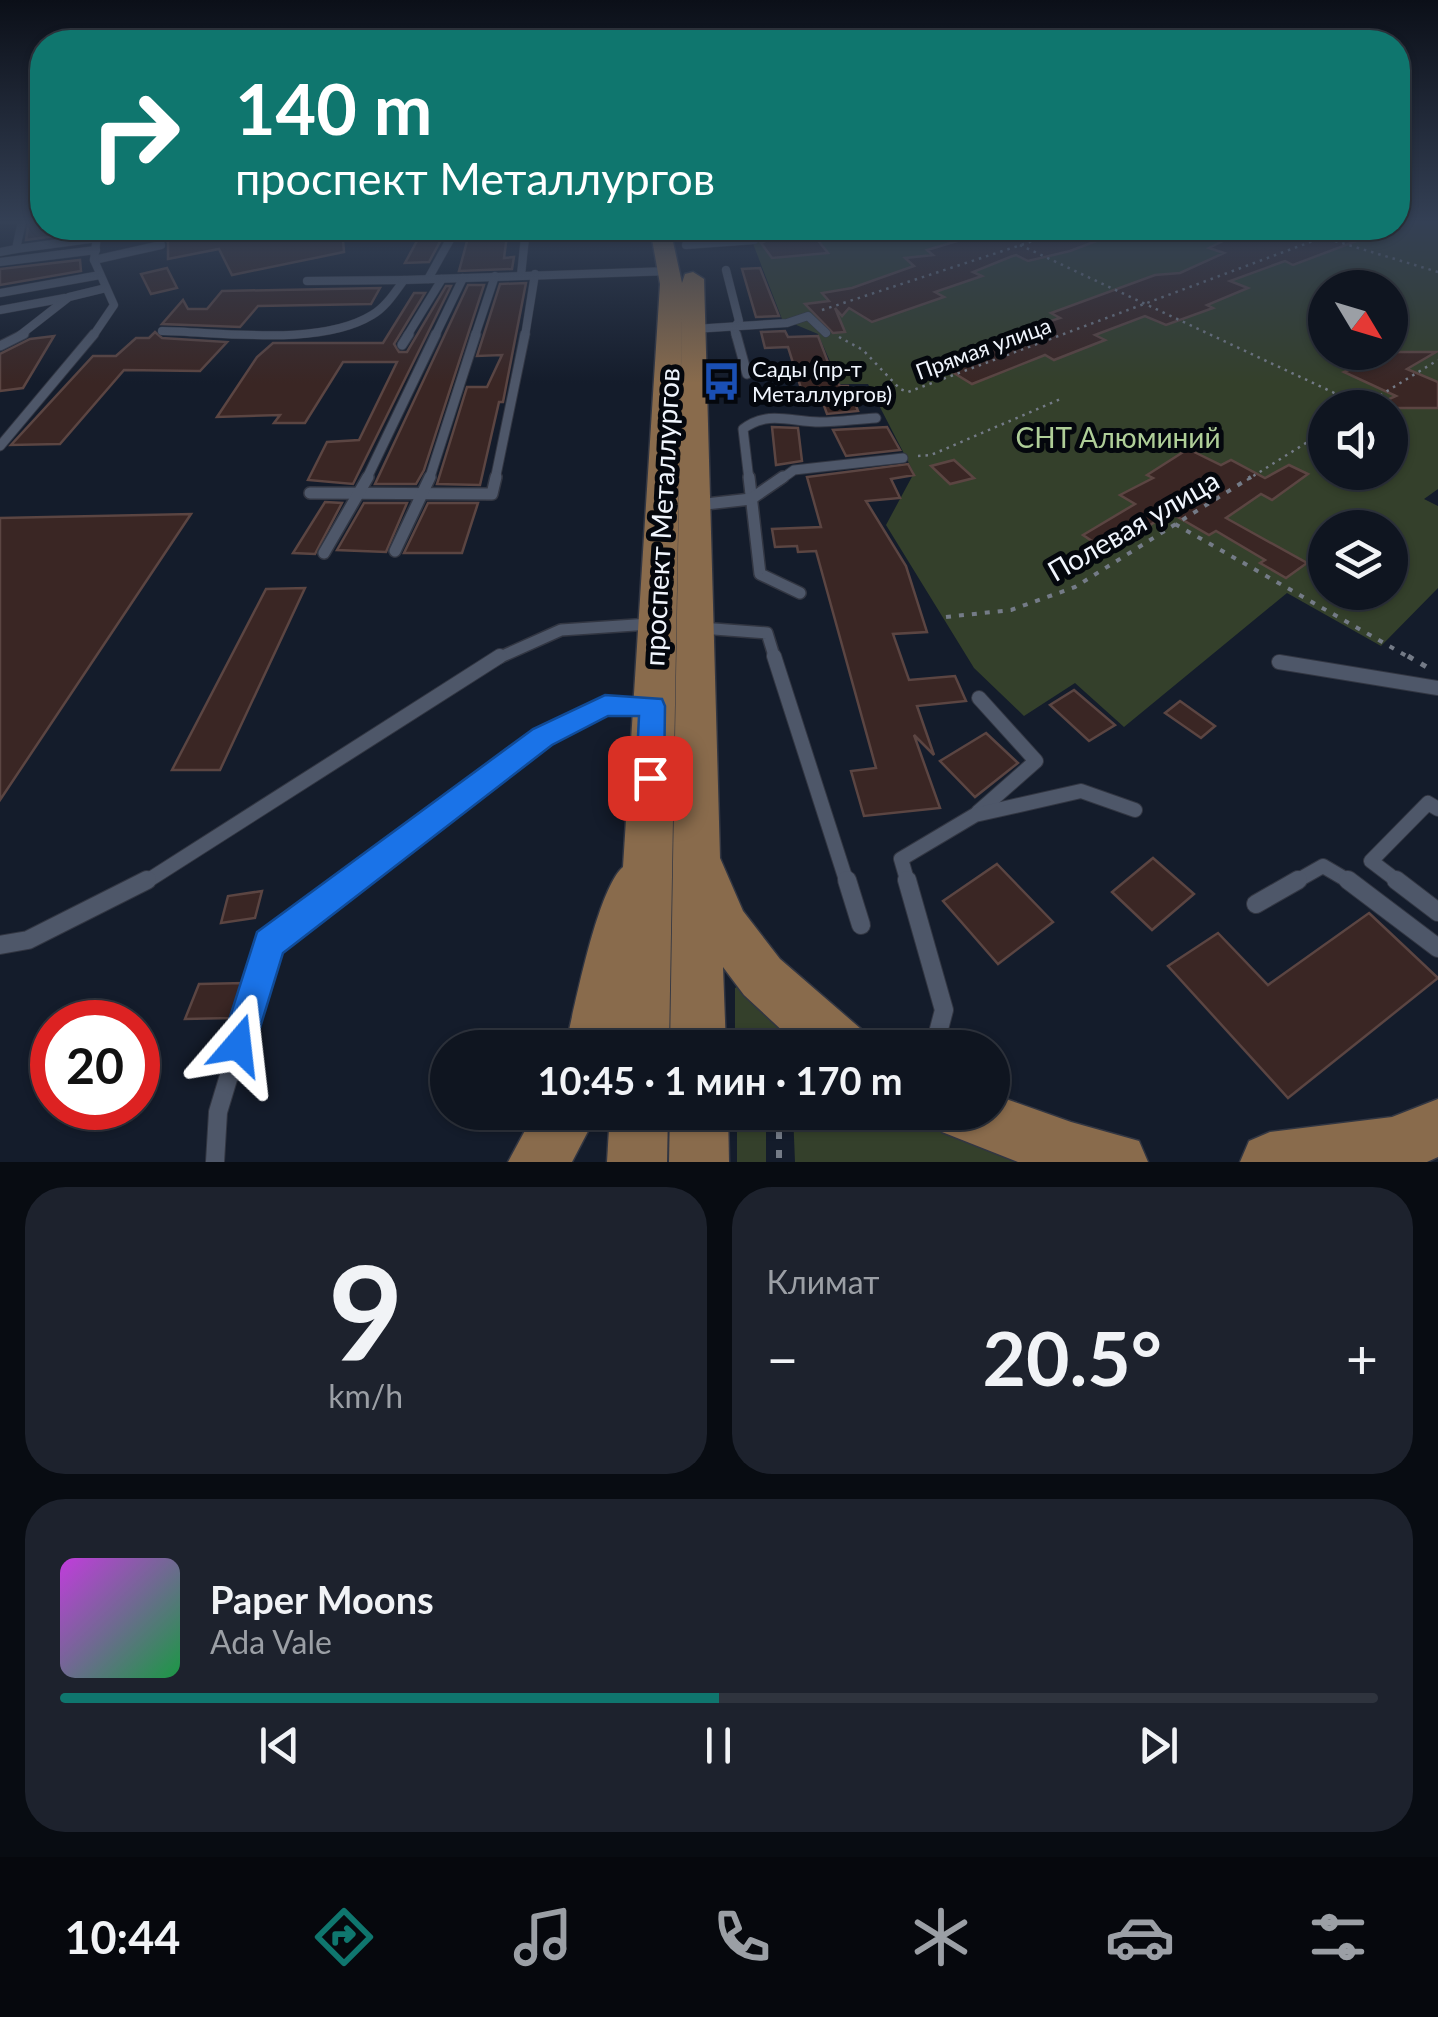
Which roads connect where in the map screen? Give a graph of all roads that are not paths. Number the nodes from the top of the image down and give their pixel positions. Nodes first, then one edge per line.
1 (99, 275) edge
2 (100, 275) edge
3 (430, 275) edge
4 (514, 275) edge
5 (534, 275) edge
6 (672, 275) edge
7 (690, 275) edge
8 (727, 275) edge
9 (495, 276) junction
10 (463, 278) junction
11 (428, 279) junction
12 (442, 279) junction
13 (404, 280) junction
14 (307, 281) dead end
15 (106, 288) junction
16 (0, 293) edge
17 (69, 297) junction
18 (0, 310) edge
19 (734, 328) junction
20 (694, 330) junction
21 (162, 331) dead end
22 (826, 332) road end
23 (402, 345) dead end
24 (0, 346) edge
25 (747, 374) dead end
26 (876, 418) dead end
27 (18, 426) junction
28 (0, 430) edge
29 (0, 446) edge
30 (903, 458) road end
31 (360, 492) junction
32 (310, 493) dead end
33 (424, 494) junction
34 (751, 499) junction
35 (697, 506) junction
36 (396, 550) dead end
37 (324, 553) dead end
38 (800, 593) dead end
39 (655, 624) junction
40 (697, 628) junction
41 (1280, 662) dead end
42 (1438, 688) edge
43 (979, 698) dead end
44 (652, 706) junction
45 (1438, 809) edge
46 (1135, 810) dead end
47 (974, 815) junction
48 (672, 850) junction
49 (1256, 904) dead end
50 (1438, 912) edge
51 (861, 925) dead end
52 (0, 945) edge
53 (1438, 948) edge
54 (596, 1030) edge
55 (644, 1030) edge
56 (696, 1030) edge
57 (822, 1030) edge
58 (939, 1030) edge
59 (1438, 1128) edge
60 (557, 1130) edge
61 (638, 1130) edge
62 (698, 1130) edge
63 (1010, 1130) edge
64 (1438, 1145) edge
65 (215, 1162) edge
66 (538, 1162) edge
67 (637, 1162) edge
68 (699, 1162) edge
69 (1118, 1162) edge
70 (1270, 1162) edge
71 (1415, 1162) edge

1 - 16 lane
2 - 15 lane
3 - 11 lane
4 - 9 lane
5 - 33 lane
6 - 39 main road, проспект Металлургов
7 - 20 main road, проспект Металлургов
8 - 19 lane
9 - 10 lane
9 - 33 lane
10 - 12 lane
10 - 31 lane
11 - 12 lane
11 - 13 lane
12 - 23 lane
13 - 14 lane
13 - 21 lane
15 - 17 lane
15 - 27 lane
17 - 18 lane
17 - 24 lane
19 - 20 lane
19 - 22 lane
19 - 25 lane
20 - 35 main road, проспект Металлургов
26 - 34 lane
27 - 28 lane
27 - 29 lane
30 - 34 lane
31 - 32 lane
31 - 33 lane
31 - 37 lane
33 - 36 lane
34 - 35 lane
34 - 38 lane
35 - 40 main road, проспект Металлургов
39 - 44 main road, проспект Металлургов
39 - 52 lane
40 - 48 main road, проспект Металлургов
40 - 51 lane
41 - 42 lane
43 - 47 lane
44 - 48 main road, проспект Металлургов
44 - 65 lane
45 - 50 lane
46 - 47 lane
47 - 58 lane
48 - 54 main road
48 - 55 main road, проспект Металлургов
48 - 56 main road, проспект Металлургов
48 - 57 main road
49 - 53 lane
59 - 70 main road
60 - 66 main road
61 - 67 main road
62 - 68 main road
63 - 69 main road
64 - 71 main road

